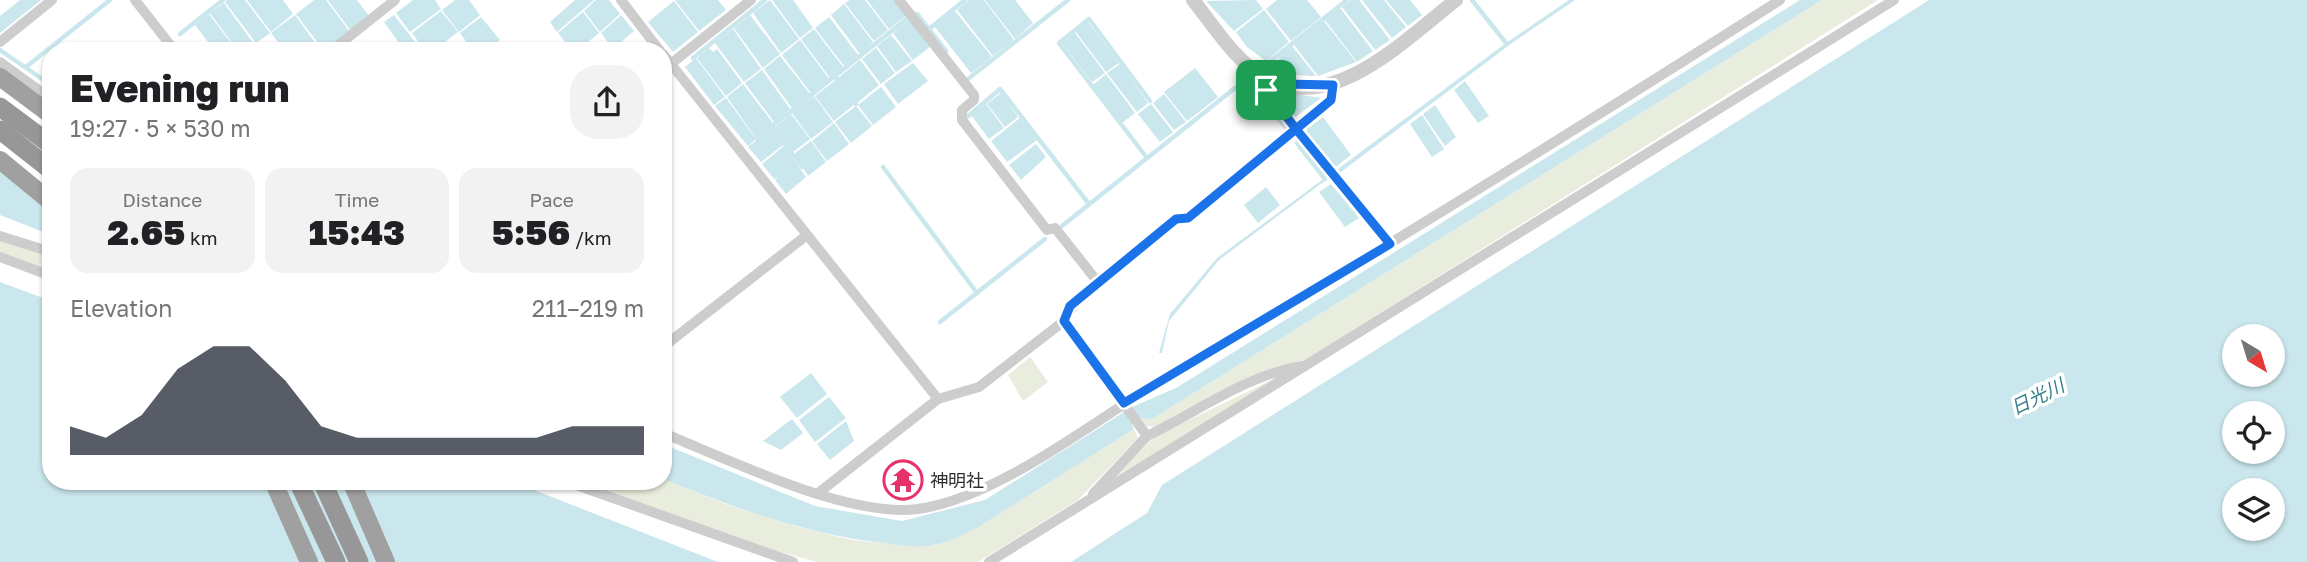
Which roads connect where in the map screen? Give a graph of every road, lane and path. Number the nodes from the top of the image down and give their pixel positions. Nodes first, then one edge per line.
1 (52, 0) edge
2 (135, 0) edge
3 (395, 0) edge
4 (621, 0) edge
5 (751, 0) edge
6 (899, 0) edge
7 (1192, 0) edge
8 (1456, 0) edge
9 (1780, 0) edge
10 (1894, 0) edge
11 (0, 42) edge
12 (168, 42) edge
13 (342, 42) edge
14 (653, 42) edge
15 (0, 62) edge
16 (672, 63) edge
17 (672, 73) edge
18 (0, 77) edge
19 (1264, 77) junction
20 (1333, 85) junction
21 (42, 92) edge
22 (0, 107) edge
23 (42, 108) edge
24 (1296, 129) junction
25 (0, 130) edge
26 (42, 138) edge
27 (0, 160) edge
28 (42, 163) edge
29 (42, 195) edge
30 (807, 235) junction
31 (0, 236) edge
32 (1390, 244) junction
33 (42, 249) edge
34 (0, 257) edge
35 (42, 273) edge
36 (1097, 281) junction
37 (1064, 321) junction
38 (672, 340) edge
39 (1310, 365) junction
40 (938, 399) junction
41 (1126, 405) junction
42 (1145, 432) junction
43 (672, 437) edge
44 (277, 490) edge
45 (302, 490) edge
46 (327, 490) edge
47 (355, 490) edge
48 (590, 490) edge
49 (817, 494) junction
50 (1082, 505) junction
51 (309, 562) edge
52 (336, 562) edge
53 (359, 562) edge
54 (386, 562) edge
55 (793, 562) edge
56 (989, 562) edge

1 - 11 street
2 - 12 street
3 - 13 street
4 - 14 street
5 - 16 street
6 - 36 street
7 - 19 street
8 - 20 street
9 - 32 street
10 - 39 street
15 - 21 street
17 - 30 street
18 - 23 highway
19 - 20 street
19 - 24 street
20 - 24 street
22 - 26 highway
24 - 32 street
24 - 36 street
25 - 28 highway
27 - 29 highway
30 - 38 street
30 - 40 street
31 - 33 street
32 - 41 street
34 - 35 street
36 - 37 street
37 - 40 street
37 - 41 street
39 - 42 street
39 - 50 street
40 - 49 street
41 - 42 street
41 - 49 street
42 - 50 street
43 - 49 street
44 - 51 highway
45 - 52 highway
46 - 53 highway
47 - 54 highway
48 - 55 street
50 - 56 street

